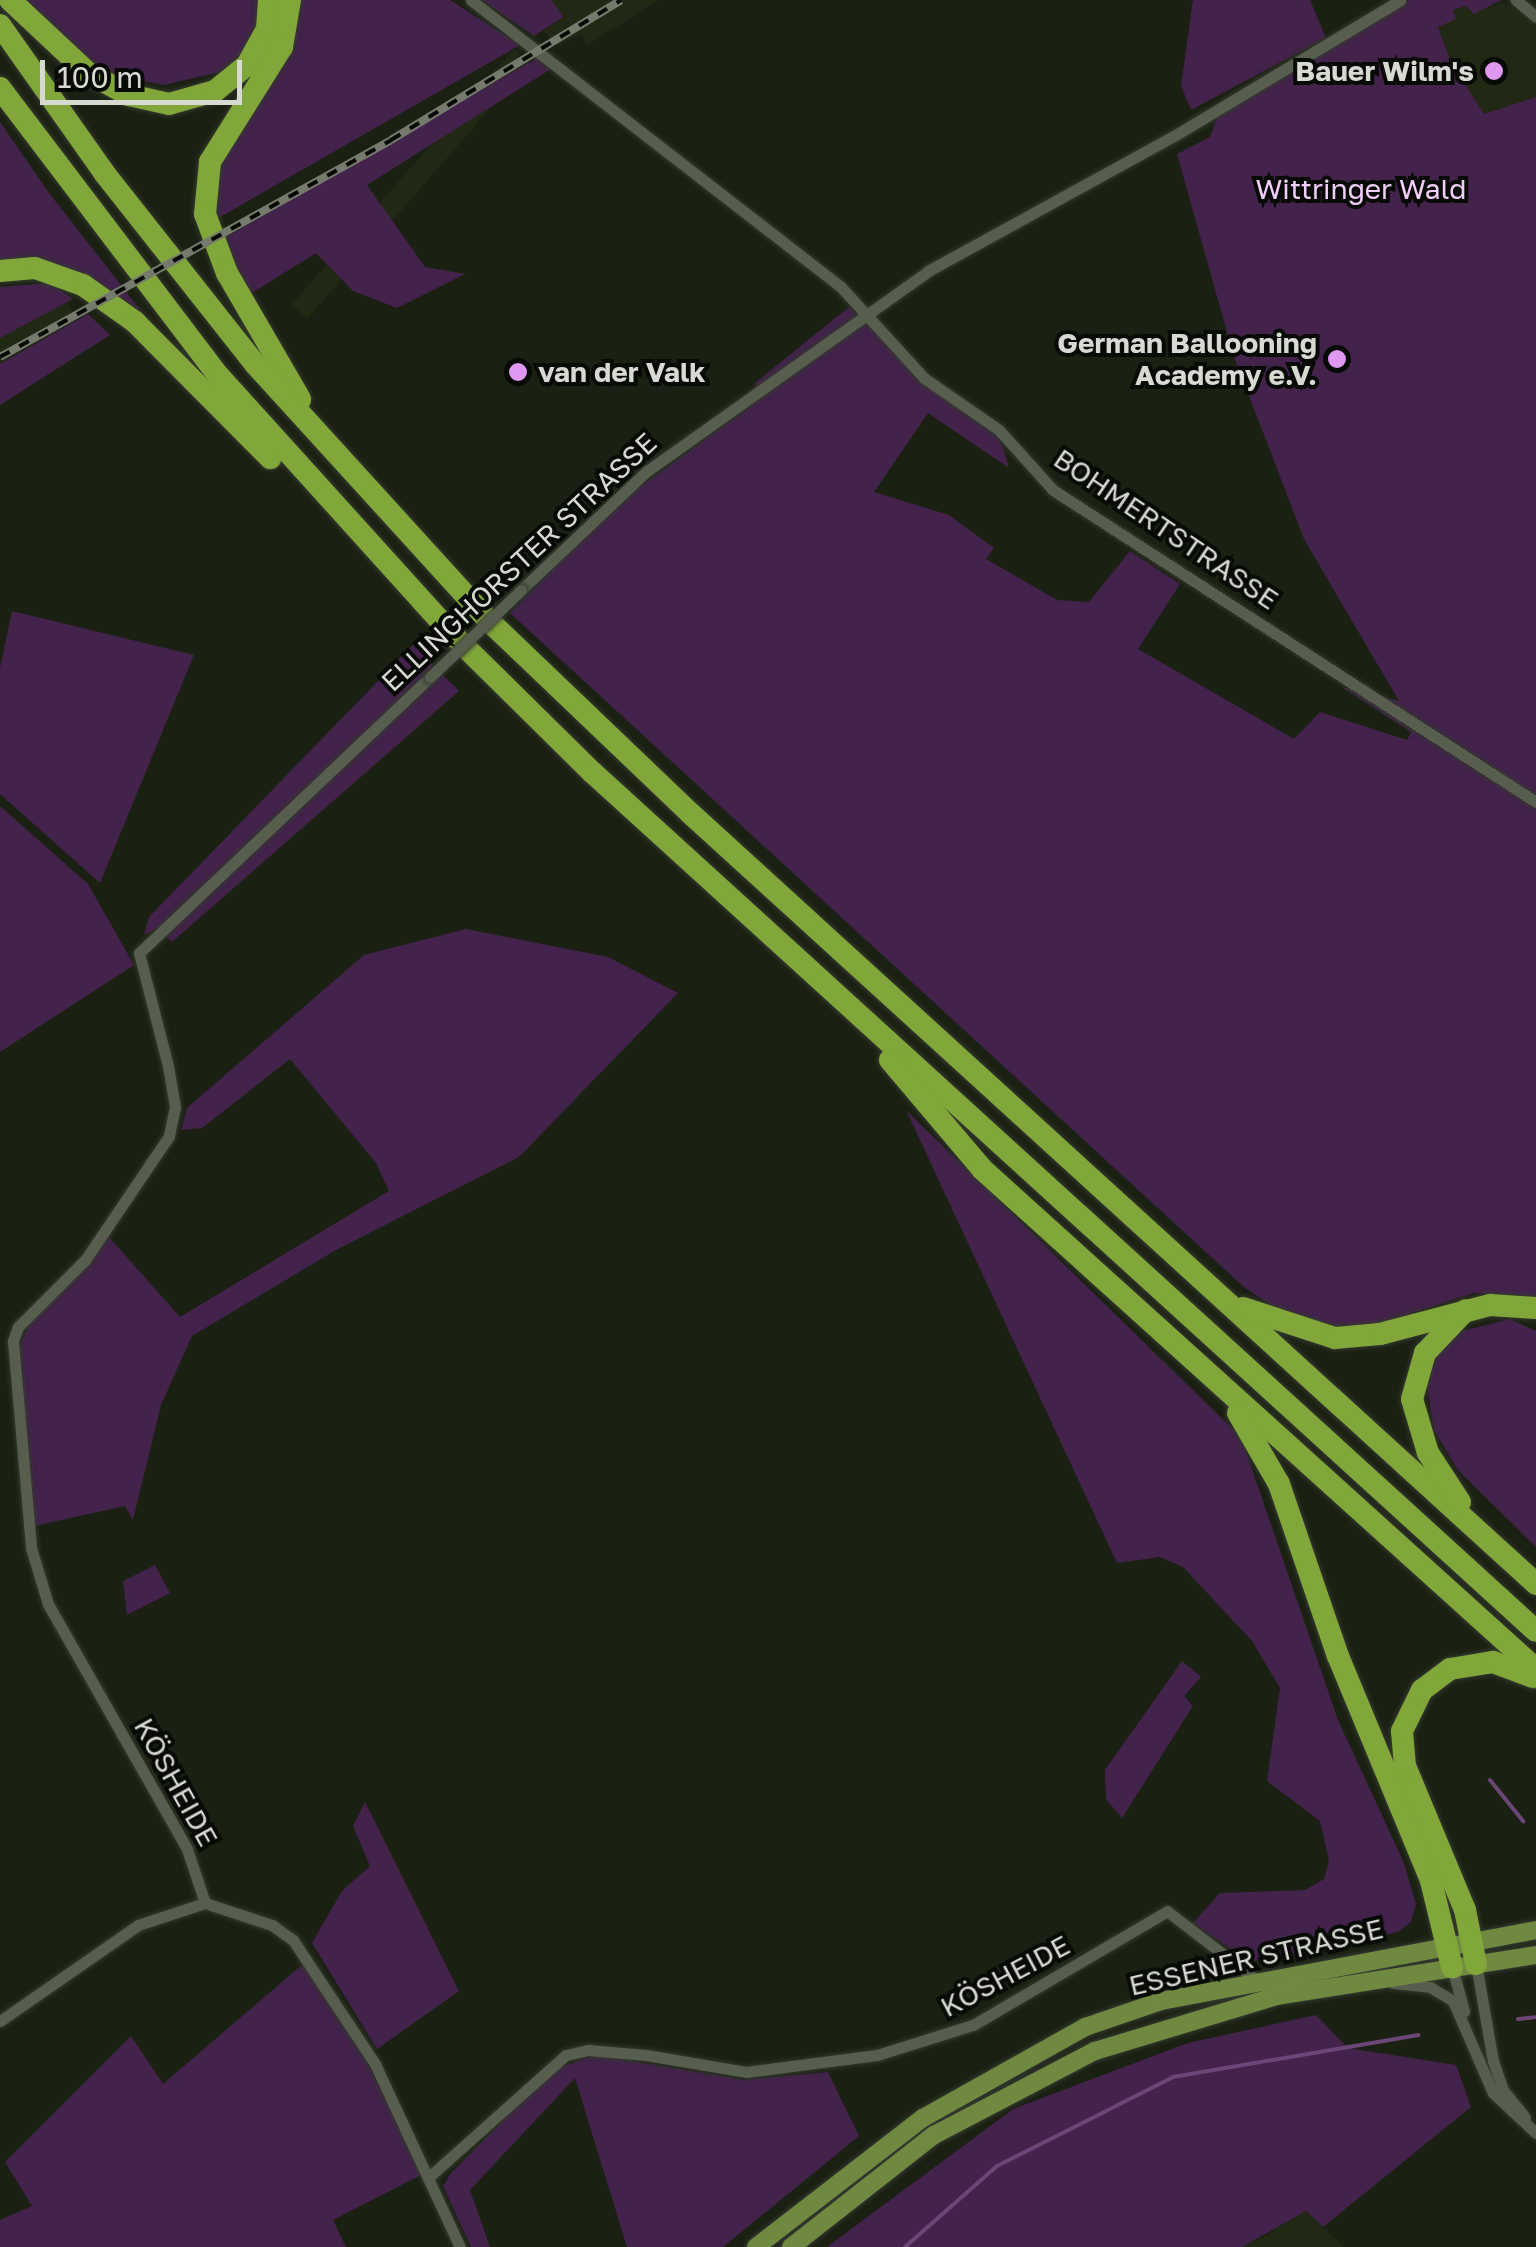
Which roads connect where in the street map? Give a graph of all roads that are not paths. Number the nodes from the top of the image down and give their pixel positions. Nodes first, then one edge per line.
1 (10, 0) edge
2 (269, 0) edge
3 (290, 0) edge
4 (471, 0) edge
5 (1400, 0) edge
6 (1516, 0) edge
7 (1536, 17) edge
8 (0, 25) edge
9 (0, 88) edge
10 (0, 271) edge
11 (869, 314) junction
12 (325, 446) junction
13 (300, 473) junction
14 (1536, 802) edge
15 (845, 1002) junction
16 (1226, 1301) junction
17 (1536, 1308) edge
18 (1466, 1310) junction
19 (13, 1334) joint
20 (1209, 1374) junction
21 (1482, 1534) junction
22 (1536, 1584) edge
23 (1536, 1631) edge
24 (1536, 1668) edge
25 (1536, 1680) edge
26 (205, 1903) junction
27 (1536, 1930) edge
28 (1472, 1940) junction
29 (1536, 1955) edge
30 (1459, 1958) junction
31 (1258, 1981) junction
32 (1364, 1981) junction
33 (0, 2021) edge
34 (1467, 2021) junction
35 (1536, 2130) edge
36 (430, 2176) junction
37 (460, 2247) edge
38 (756, 2247) edge
39 (791, 2247) edge

1 - 2 highway
3 - 12 highway
4 - 11 street, BOHMERTSTRASSE
5 - 11 street, ELLINGHORSTER STRASSE
6 - 7 street
8 - 12 highway
9 - 13 highway
10 - 13 highway
11 - 14 street, BOHMERTSTRASSE
11 - 19 street, ELLINGHORSTER STRASSE, bridge
12 - 16 highway
13 - 15 highway
15 - 20 highway
15 - 23 highway
16 - 18 highway
16 - 21 highway
17 - 18 highway
18 - 21 highway
19 - 26 street, KÖSHEIDE
20 - 24 highway
20 - 30 highway
21 - 22 highway
25 - 28 highway
26 - 33 street
26 - 36 street
27 - 28 main road
28 - 30 highway
29 - 30 main road, ESSENER STRASSE
30 - 31 main road, ESSENER STRASSE
30 - 32 main road, ESSENER STRASSE
30 - 34 street
30 - 35 street
31 - 36 street, KÖSHEIDE
31 - 38 main road, ESSENER STRASSE
32 - 34 street
32 - 39 main road, ESSENER STRASSE
34 - 35 street
36 - 37 street

